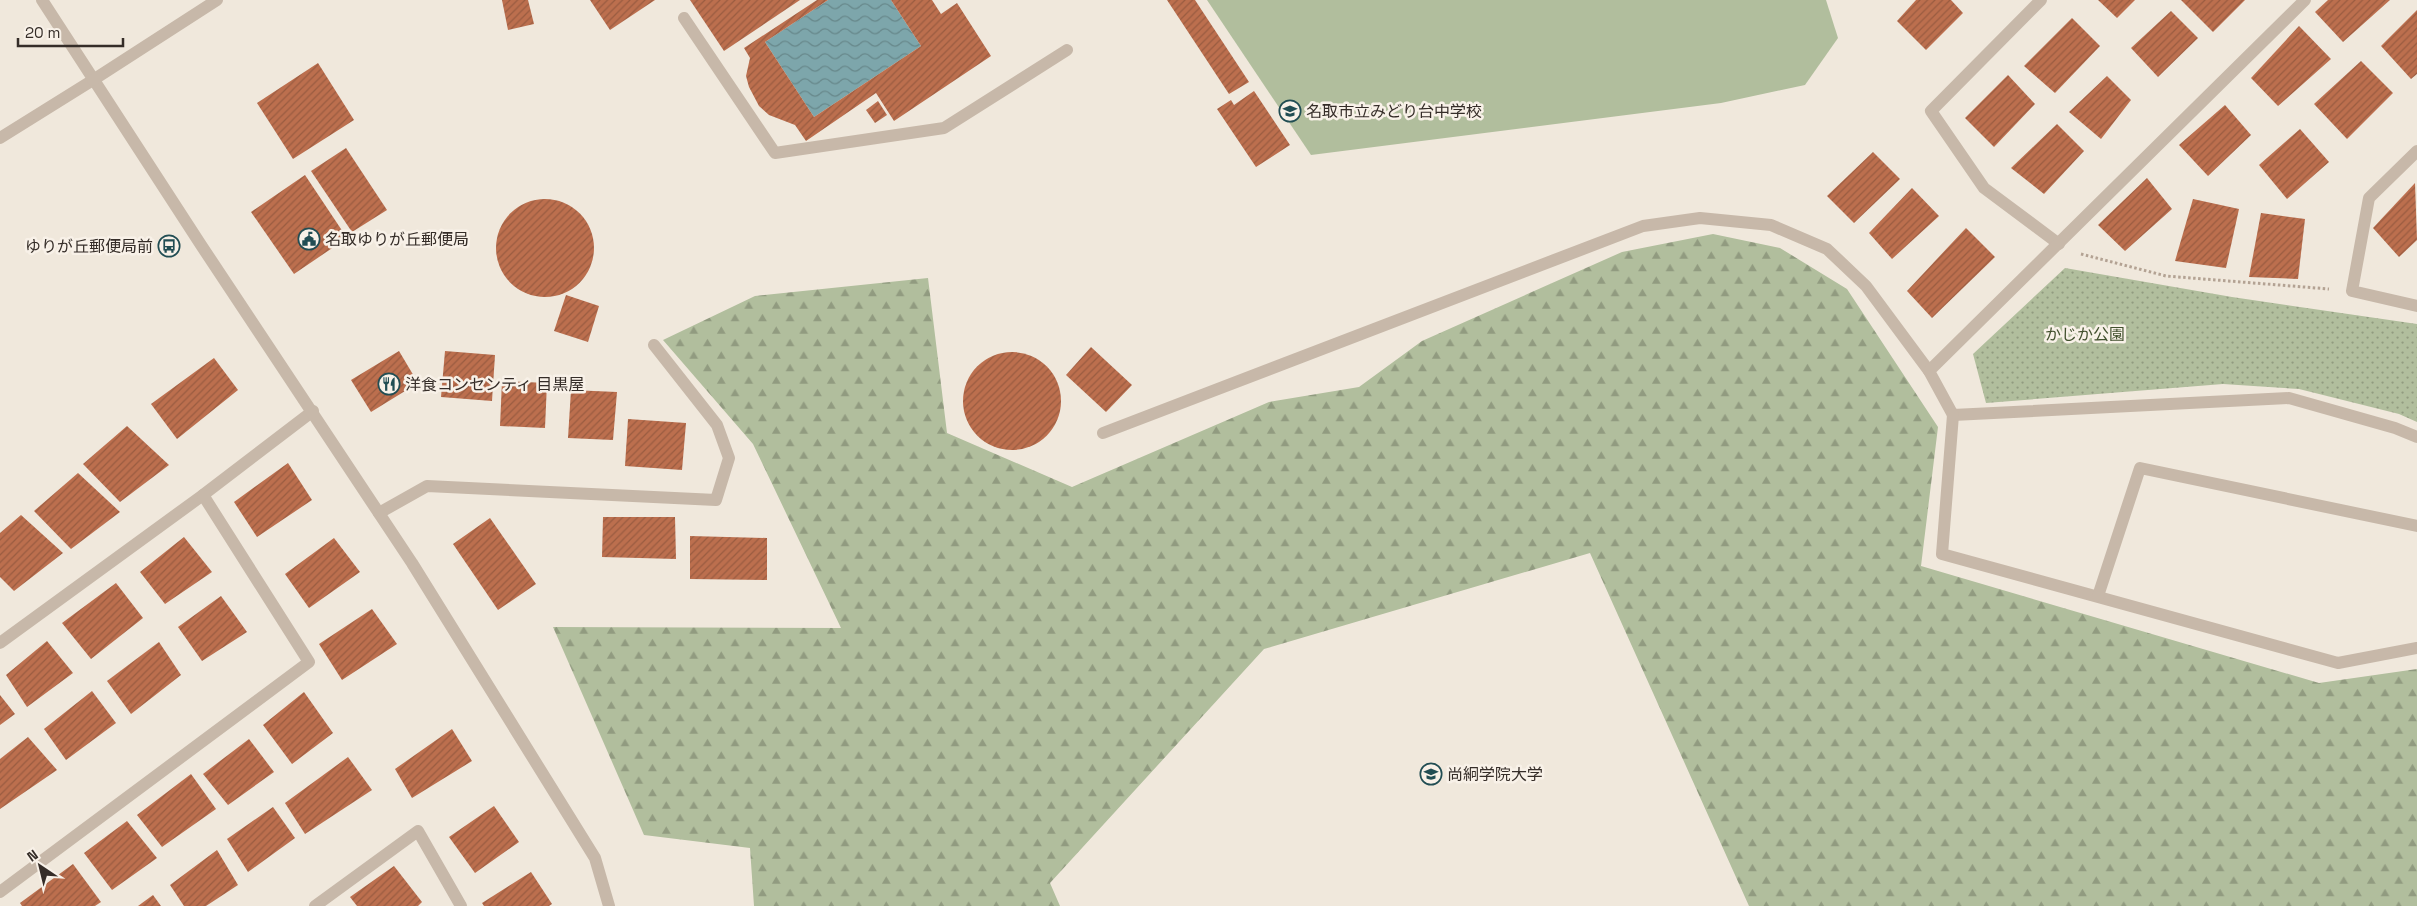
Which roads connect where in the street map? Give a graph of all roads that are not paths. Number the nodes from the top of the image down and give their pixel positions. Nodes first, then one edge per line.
1 (42, 0) edge
2 (217, 0) edge
3 (2041, 0) edge
4 (2305, 0) edge
5 (684, 18) dead end
6 (1067, 50) dead end
7 (93, 80) junction
8 (0, 138) edge
9 (2417, 151) edge
10 (2059, 244) junction
11 (2417, 306) edge
12 (654, 345) dead end
13 (1929, 371) junction
14 (312, 411) junction
15 (1953, 415) junction
16 (1103, 433) dead end
17 (2417, 437) edge
18 (203, 495) junction
19 (379, 513) junction
20 (2417, 526) edge
21 (2098, 596) junction
22 (0, 643) edge
23 (2417, 648) edge
24 (0, 892) edge
25 (315, 906) edge
26 (461, 906) edge
27 (609, 906) edge

1 - 7 street
2 - 7 street
3 - 10 street
4 - 10 street
5 - 6 street
7 - 8 street
7 - 14 street
9 - 11 street
10 - 13 street
12 - 19 street
13 - 15 street
13 - 16 street
14 - 18 street
14 - 19 street
15 - 17 street
15 - 21 street
18 - 22 street
18 - 24 street
19 - 27 street
20 - 21 street
21 - 23 street
25 - 26 street

